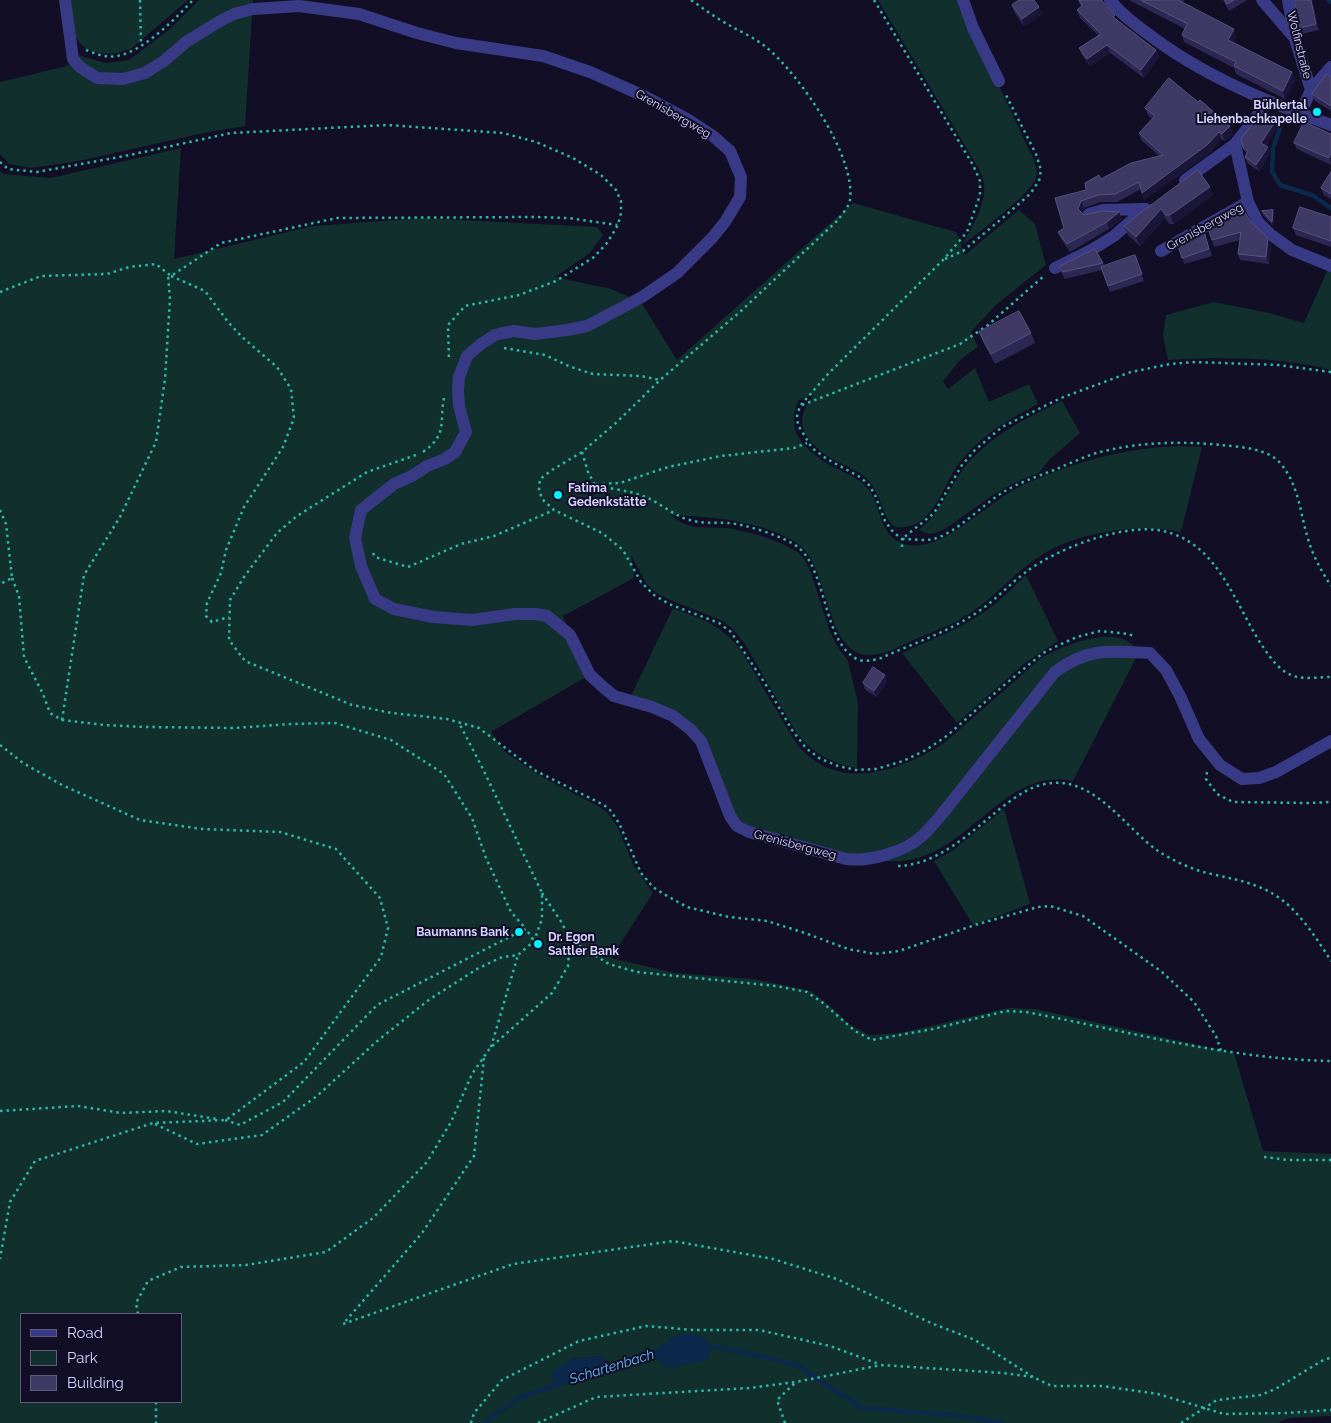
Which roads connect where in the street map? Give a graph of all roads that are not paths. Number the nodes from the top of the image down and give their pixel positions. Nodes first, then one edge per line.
1 (66, 0) edge
2 (963, 0) edge
3 (1110, 0) edge
4 (1262, 0) edge
5 (1288, 0) edge
6 (1295, 39) junction
7 (1331, 67) edge
8 (999, 81) road end
9 (1310, 90) junction
10 (1269, 101) junction
11 (1300, 114) junction
12 (1331, 125) edge
13 (1235, 144) junction
14 (1177, 186) edge
15 (1248, 202) junction
16 (1089, 214) edge
17 (1161, 251) dead end
18 (1331, 266) edge
19 (1054, 268) road end
20 (1331, 741) edge

1 - 20 street, Grenisbergweg
2 - 8 street
3 - 10 street
4 - 6 street
5 - 6 street, Wolfinstraße
6 - 9 street, Wolfinstraße
7 - 9 street
9 - 11 street
10 - 11 street
10 - 13 street
11 - 12 street
13 - 14 street
13 - 15 street, Grenisbergweg
15 - 17 street, Grenisbergweg
15 - 18 street, Grenisbergweg
16 - 19 street

